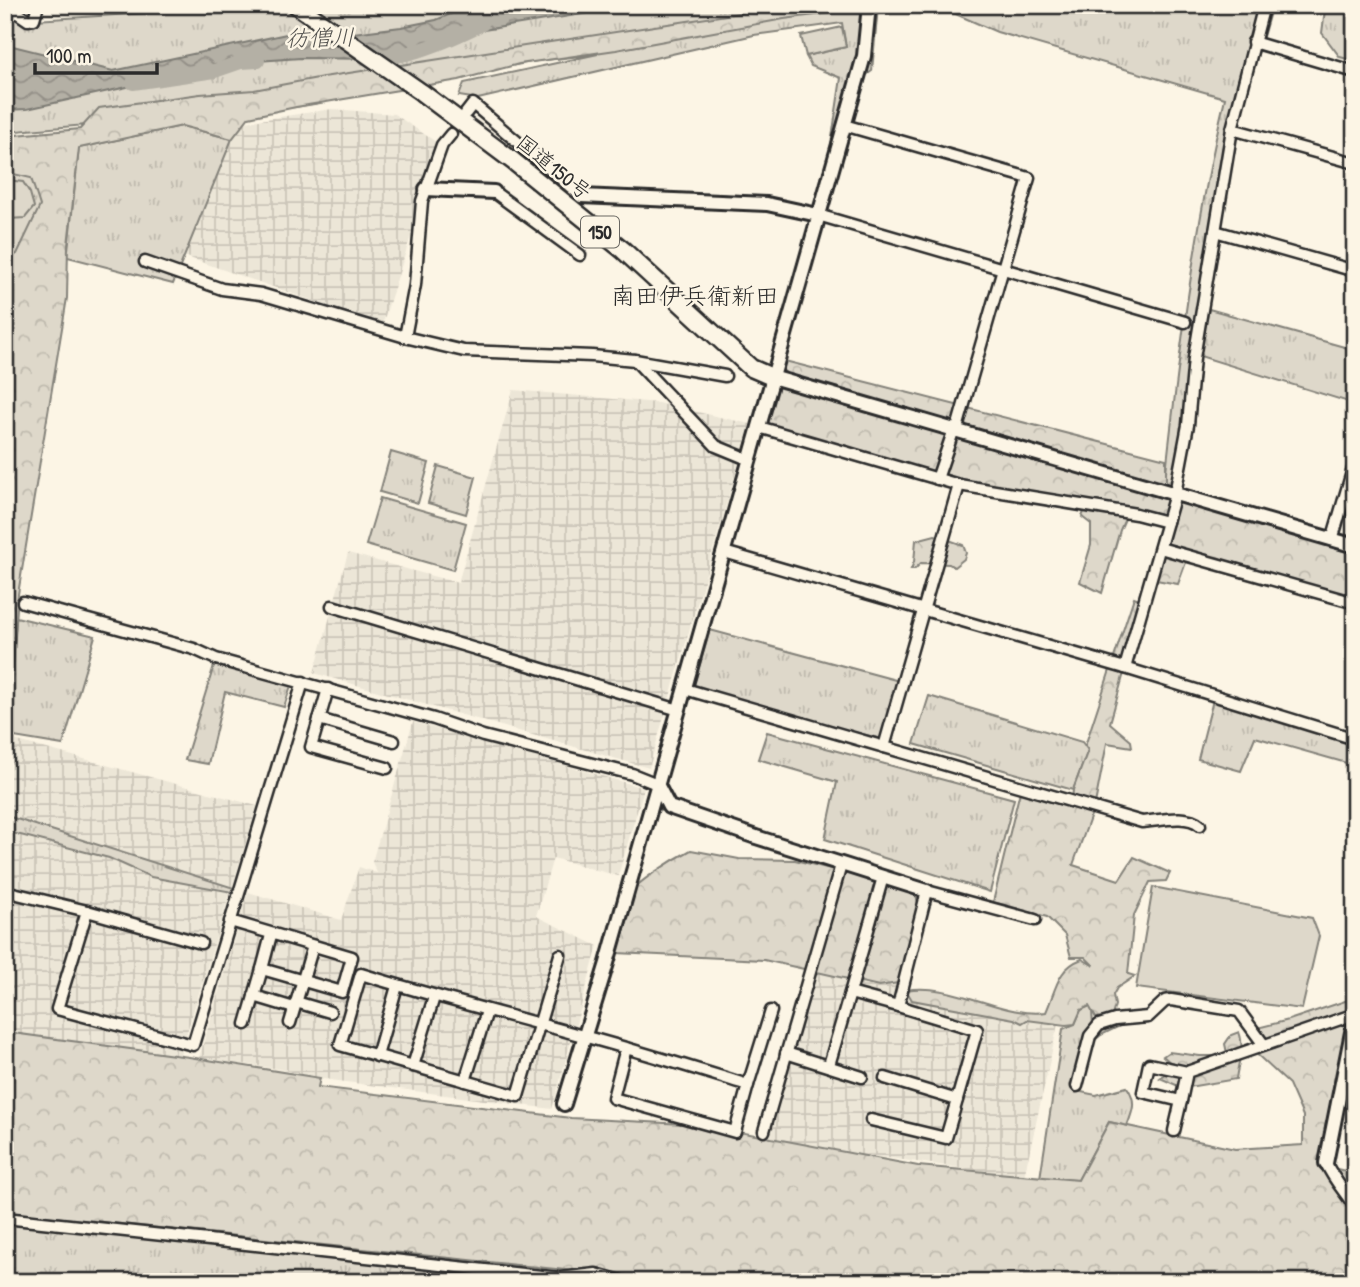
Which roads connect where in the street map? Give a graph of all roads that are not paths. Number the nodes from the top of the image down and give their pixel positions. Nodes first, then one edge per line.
1 (6, 5) edge
2 (38, 5) edge
3 (296, 5) edge
4 (884, 5) edge
5 (1264, 5) edge
6 (869, 7) edge
7 (1254, 42) junction
8 (1355, 72) edge
9 (466, 113) dead end
10 (844, 125) junction
11 (1231, 129) junction
12 (451, 134) dead end
13 (1355, 163) edge
14 (426, 189) junction
15 (494, 192) joint
16 (581, 196) joint
17 (818, 215) junction
18 (1215, 231) junction
19 (580, 255) dead end
20 (145, 262) dead end
21 (1003, 269) junction
22 (1355, 271) edge
23 (1185, 322) dead end
24 (405, 337) junction
25 (635, 360) junction
26 (725, 376) dead end
27 (772, 377) junction
28 (759, 427) junction
29 (955, 432) junction
30 (750, 460) junction
31 (1355, 462) edge
32 (937, 479) junction
33 (959, 485) junction
34 (1175, 494) junction
35 (1167, 522) junction
36 (1332, 540) junction
37 (1355, 546) edge
38 (1160, 548) junction
39 (724, 552) junction
40 (23, 602) dead end
41 (1355, 603) edge
42 (332, 606) dead end
43 (923, 610) junction
44 (1125, 668) junction
45 (303, 682) junction
46 (328, 689) junction
47 (685, 689) junction
48 (679, 710) junction
49 (319, 719) junction
50 (1355, 739) edge
51 (394, 741) dead end
52 (884, 747) junction
53 (387, 768) dead end
54 (657, 784) junction
55 (1200, 825) dead end
56 (841, 864) junction
57 (883, 877) junction
58 (5, 891) edge
59 (927, 891) junction
60 (87, 911) junction
61 (1035, 920) dead end
62 (230, 921) junction
63 (271, 934) junction
64 (201, 943) dead end
65 (313, 946) junction
66 (560, 955) dead end
67 (262, 969) junction
68 (302, 981) junction
69 (397, 986) junction
70 (850, 993) junction
71 (254, 996) junction
72 (434, 997) junction
73 (295, 1005) junction
74 (898, 1006) junction
75 (487, 1011) junction
76 (771, 1011) dead end
77 (330, 1012) dead end
78 (1355, 1016) edge
79 (290, 1023) dead end
80 (246, 1024) dead end
81 (541, 1025) junction
82 (583, 1036) junction
83 (1264, 1045) junction
84 (626, 1048) junction
85 (786, 1053) junction
86 (377, 1056) junction
87 (829, 1065) junction
88 (413, 1066) junction
89 (1187, 1072) junction
90 (862, 1077) dead end
91 (885, 1078) dead end
92 (465, 1081) junction
93 (748, 1085) junction
94 (1077, 1086) dead end
95 (957, 1100) junction
96 (1181, 1101) junction
97 (564, 1104) dead end
98 (871, 1120) dead end
99 (764, 1131) dead end
100 (1174, 1131) dead end
101 (1326, 1163) joint
102 (1355, 1207) edge
103 (5, 1218) edge
104 (625, 1282) edge

1 - 2 street
3 - 27 highway, 国道150号 / 150
4 - 6 street
5 - 7 street
6 - 10 street
7 - 8 street
7 - 11 street
9 - 16 street
10 - 17 street
10 - 21 street
11 - 13 street
11 - 18 street
12 - 14 street
14 - 15 street
14 - 24 street
15 - 19 street
16 - 17 street
17 - 21 street
17 - 27 street
18 - 22 street
18 - 34 street
20 - 24 street
21 - 23 street
21 - 29 street
24 - 25 street
25 - 26 street
25 - 30 street
27 - 28 street
27 - 29 street
28 - 30 street
28 - 32 street
29 - 32 street
29 - 34 street
30 - 39 street
31 - 36 street
32 - 33 street
33 - 35 street
33 - 43 street
34 - 35 street
34 - 36 street
35 - 38 street
36 - 37 street
38 - 41 street
38 - 44 street
39 - 43 street
39 - 47 street
40 - 45 street
42 - 48 street
43 - 44 street
43 - 52 street
44 - 50 street
45 - 46 street
45 - 62 street
46 - 49 street
46 - 54 street
47 - 48 street
47 - 52 street
48 - 54 street
49 - 51 street
49 - 53 street
52 - 55 street
54 - 56 street
54 - 82 street
56 - 57 street
56 - 85 street
57 - 59 street
57 - 70 street
58 - 60 street
59 - 61 street
59 - 74 street
60 - 62 street
60 - 64 street
62 - 63 street
63 - 65 street
63 - 67 street
65 - 68 street
65 - 68 street
66 - 81 street
67 - 68 street
67 - 71 street
68 - 73 street
69 - 72 street
69 - 86 street
69 - 86 street
70 - 74 street
70 - 87 street
71 - 73 street
71 - 80 street
72 - 75 street
72 - 88 street
73 - 77 street
73 - 79 street
74 - 95 street
75 - 81 street
75 - 92 street
76 - 93 street
78 - 83 street
78 - 101 street
81 - 82 street
81 - 92 street
82 - 84 street
82 - 97 street
83 - 89 street
83 - 94 street
84 - 93 street
84 - 93 street
85 - 87 street
85 - 99 street
86 - 88 street
87 - 90 street
88 - 92 street
89 - 96 street
89 - 96 street
91 - 95 street
95 - 98 street
96 - 100 street
101 - 102 street
103 - 104 street

